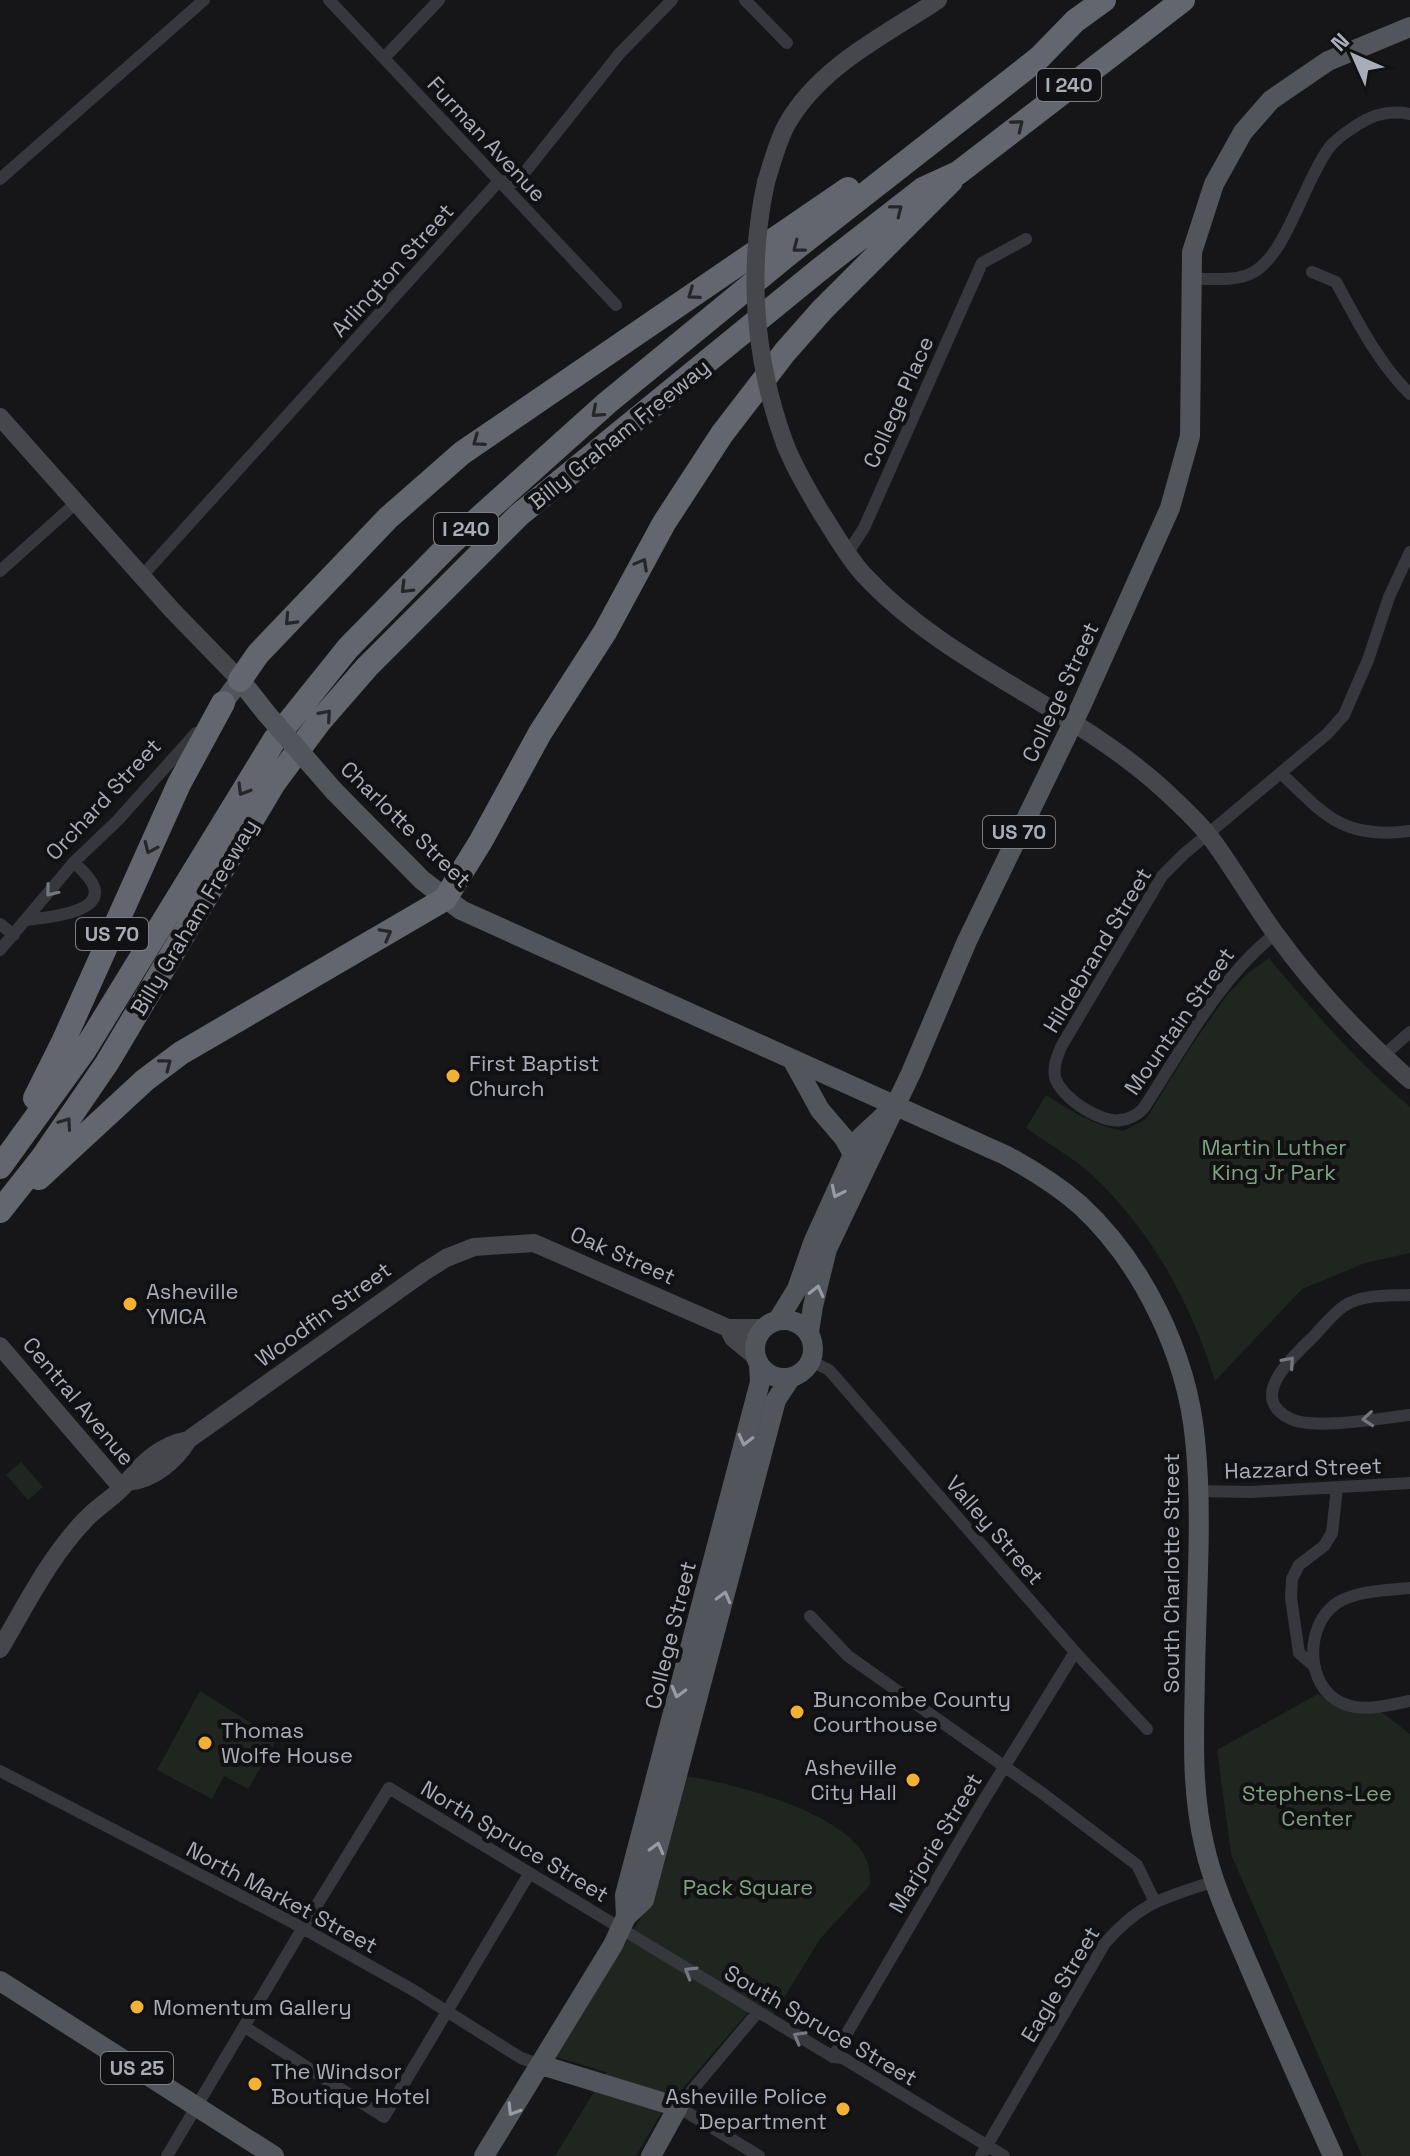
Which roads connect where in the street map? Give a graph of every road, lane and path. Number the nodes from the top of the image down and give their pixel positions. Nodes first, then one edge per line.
1 (204, 0) edge
2 (329, 0) edge
3 (439, 0) edge
4 (672, 0) edge
5 (745, 0) edge
6 (938, 0) edge
7 (1104, 0) edge
8 (1183, 0) edge
9 (1075, 21) junction
10 (1410, 27) edge
11 (787, 43) dead end
12 (384, 58) junction
13 (1410, 114) edge
14 (958, 173) junction
15 (0, 179) edge
16 (499, 181) junction
17 (1026, 239) dead end
18 (1312, 272) dead end
19 (1191, 279) junction
20 (616, 305) dead end
21 (1410, 394) edge
22 (0, 417) edge
23 (77, 502) junction
24 (1410, 552) edge
25 (847, 554) junction
26 (0, 571) edge
27 (142, 576) junction
28 (240, 680) junction
29 (223, 703) junction
30 (1072, 723) junction
31 (1281, 773) junction
32 (1410, 831) edge
33 (1209, 835) junction
34 (74, 862) junction
35 (445, 899) junction
36 (28, 920) junction
37 (0, 924) edge
38 (1275, 934) junction
39 (14, 935) junction
40 (0, 950) edge
41 (1410, 1032) edge
42 (1383, 1056) junction
43 (793, 1061) junction
44 (1410, 1080) edge
45 (1070, 1098) joint
46 (895, 1106) junction
47 (853, 1154) junction
48 (0, 1165) edge
49 (1, 1209) edge
50 (495, 1243) joint
51 (1410, 1295) edge
52 (771, 1324) junction
53 (728, 1328) junction
54 (809, 1332) junction
55 (0, 1346) edge
56 (758, 1361) junction
57 (811, 1361) junction
58 (791, 1377) junction
59 (1410, 1415) edge
60 (1410, 1483) edge
61 (125, 1484) junction
62 (1337, 1488) junction
63 (1197, 1491) junction
64 (736, 1517) junction
65 (1410, 1588) edge
66 (810, 1616) dead end
67 (0, 1649) edge
68 (1075, 1652) junction
69 (1315, 1667) junction
70 (1410, 1701) edge
71 (1147, 1729) dead end
72 (1004, 1766) junction
73 (0, 1771) edge
74 (529, 1874) junction
75 (1215, 1881) junction
76 (1154, 1900) junction
77 (623, 1923) junction
78 (302, 1929) junction
79 (0, 1981) edge
80 (446, 2013) junction
81 (757, 2013) junction
82 (245, 2027) junction
83 (833, 2057) junction
84 (541, 2065) junction
85 (196, 2106) junction
86 (678, 2107) junction
87 (984, 2151) edge
88 (167, 2156) edge
89 (274, 2156) edge
90 (484, 2156) edge
91 (651, 2156) edge
92 (759, 2156) edge
93 (1004, 2156) edge
94 (1333, 2156) edge

1 - 15 street
2 - 12 street, Furman Avenue
3 - 12 street
4 - 16 street, Arlington Street
5 - 11 street
6 - 25 street, bridge
7 - 9 highway, Billy Graham Freeway / I 240
14 -> 8 highway, Billy Graham Freeway / I 240
9 -> 28 highway
9 -> 48 highway, Billy Graham Freeway / I 240
10 - 19 main road, College Street / US 70
12 - 16 street, Furman Avenue
13 - 19 street
35 -> 14 highway
49 -> 14 highway, Billy Graham Freeway / I 240
16 - 20 street, Furman Avenue
16 - 27 street, Arlington Street
17 - 25 street, College Place
18 - 21 street
19 - 30 main road, College Street / US 70
22 - 23 street, Charlotte Street
23 - 26 street
23 - 27 street, Charlotte Street
24 - 31 street
25 - 30 street
27 - 28 street, Charlotte Street
28 - 29 main road, Orchard Street / US 70
28 - 35 main road, Charlotte Street, bridge
29 - 34 street, Orchard Street
29 -> 48 highway, US 70
30 - 33 street
30 - 46 main road, College Street / US 70
31 - 32 street
31 - 33 street
33 - 38 street
33 - 45 street, Hildebrand Street
34 -> 36 street, Orchard Street
34 - 36 street
35 - 43 main road, Charlotte Street
49 -> 35 highway
36 - 39 street, Orchard Street
37 - 39 street
38 - 42 street
38 - 45 street, Mountain Street
39 - 40 street, Orchard Street
41 - 42 street
42 - 44 street
43 - 46 main road, Charlotte Street
43 - 47 main road
46 - 47 main road, College Street
54 -> 46 main road, College Street
46 - 63 main road, South Charlotte Street
47 -> 52 main road, College Street
50 - 53 street, Oak Street
50 - 61 street, Woodfin Street
59 -> 51 street
52 - 53 street, Oak Street
52 - 54 main road
52 - 56 main road
53 - 56 street, Oak Street
54 - 57 main road
55 - 61 street, Central Avenue
56 - 58 main road
56 -> 64 main road, College Street
57 - 58 main road
57 - 68 street, Valley Street
58 - 64 main road, College Street
60 - 62 street, Hazzard Street
61 - 67 street, Woodfin Street
62 - 63 street, Hazzard Street
62 - 69 street
63 - 75 main road, South Charlotte Street
64 - 77 main road, College Street
65 - 69 street
66 - 72 street
68 - 71 street, Valley Street
68 - 72 street, Marjorie Street
69 - 70 street
72 - 76 street
72 - 83 street, Marjorie Street
73 - 78 street, North Market Street
74 - 77 street, North Spruce Street
74 - 78 street, North Spruce Street
74 - 80 street
75 - 76 street, Eagle Street
75 - 94 main road, South Charlotte Street
76 - 87 street, Eagle Street
81 -> 77 street, South Spruce Street
77 - 84 main road, College Street
78 - 80 street, North Market Street
78 - 82 street
79 - 85 main road, US 25
80 - 82 street
80 - 84 street, North Market Street
83 -> 81 street, South Spruce Street
81 - 86 street
82 - 85 street
83 - 87 street, South Spruce Street
84 - 86 main road
84 -> 90 main road, College Street
85 - 88 street
85 - 89 main road, US 25
86 - 91 main road
86 - 92 street
87 - 93 street, South Spruce Street

